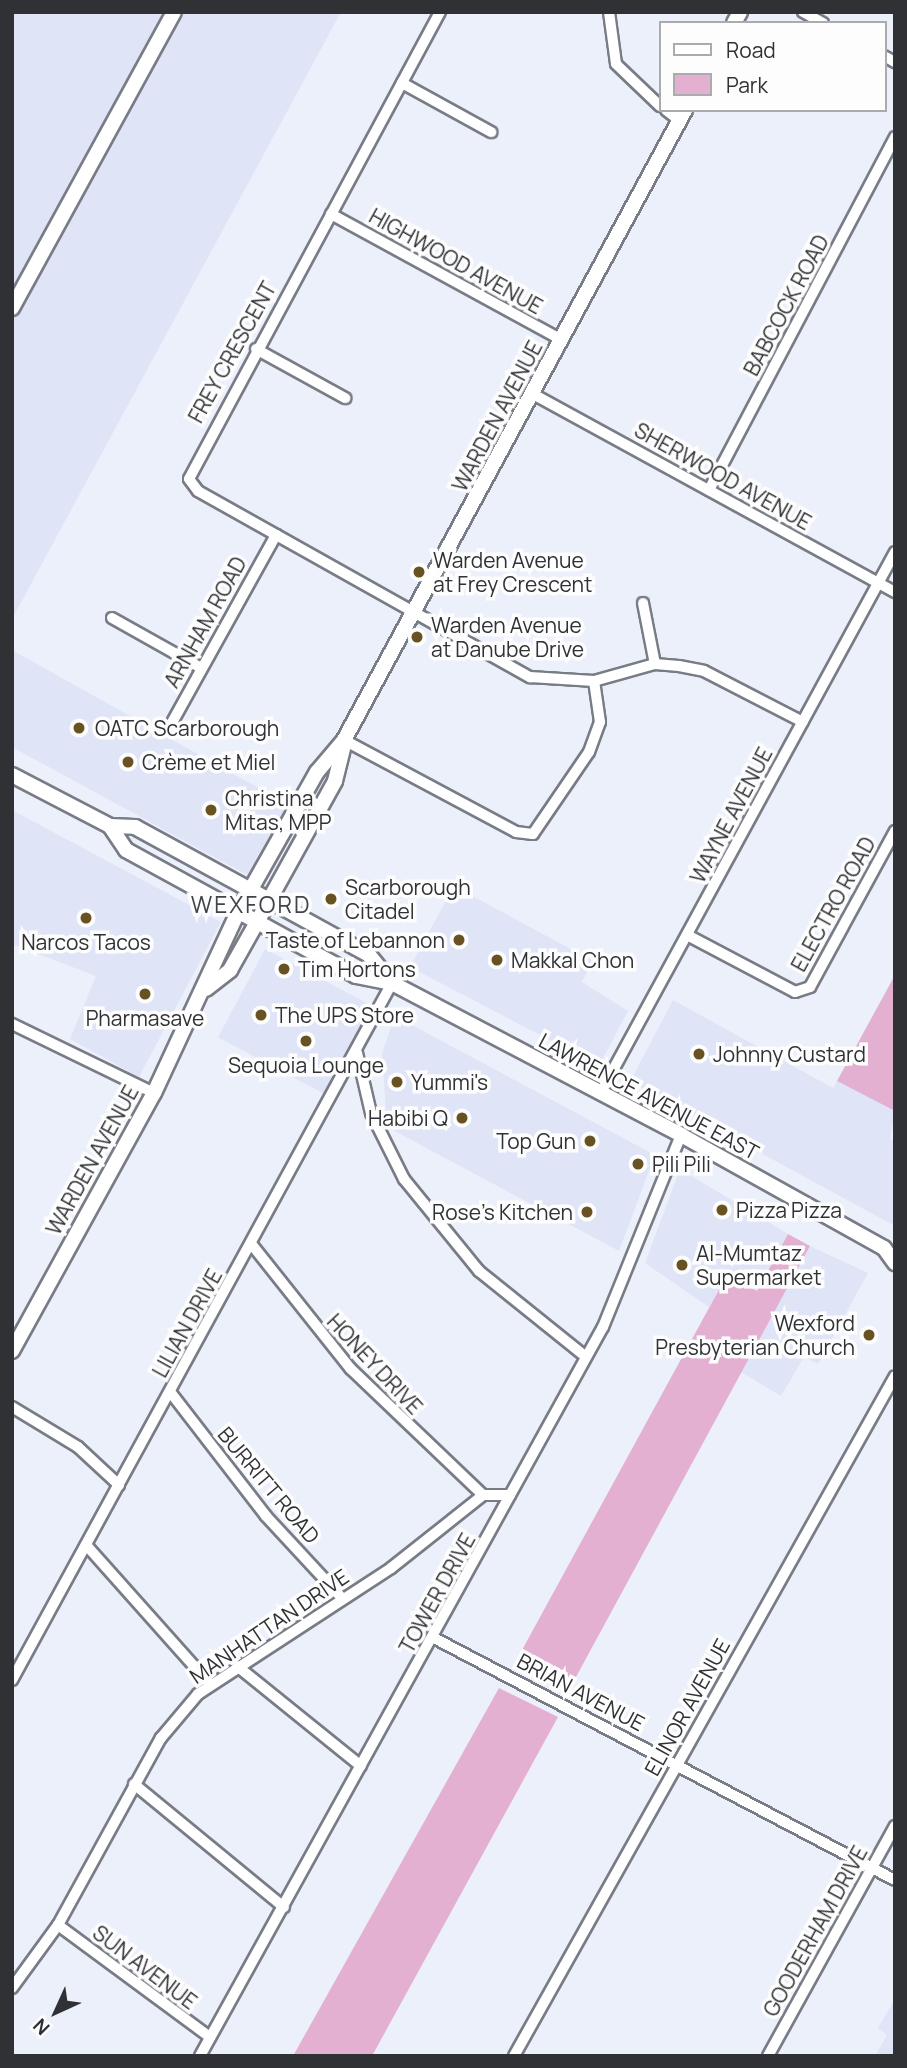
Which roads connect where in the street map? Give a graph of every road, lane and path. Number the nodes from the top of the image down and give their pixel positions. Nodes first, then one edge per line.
1 (174, 12) edge
2 (440, 12) edge
3 (609, 12) edge
4 (803, 12) edge
5 (819, 21) edge
6 (402, 83) junction
7 (659, 105) edge
8 (682, 115) edge
9 (491, 132) dead end
10 (895, 137) edge
11 (331, 214) junction
12 (12, 308) edge
13 (562, 340) junction
14 (256, 349) junction
15 (533, 394) junction
16 (345, 398) dead end
17 (709, 491) junction
18 (276, 535) junction
19 (895, 552) edge
20 (878, 583) junction
21 (895, 592) edge
22 (643, 603) dead end
23 (416, 612) junction
24 (112, 618) dead end
25 (655, 664) junction
26 (201, 668) junction
27 (594, 681) junction
28 (803, 722) junction
29 (169, 728) dead end
30 (344, 740) junction
31 (12, 775) edge
32 (110, 826) junction
33 (895, 831) edge
34 (251, 890) junction
35 (269, 900) junction
36 (238, 912) junction
37 (257, 922) junction
38 (688, 936) junction
39 (392, 983) junction
40 (206, 989) junction
41 (12, 1024) edge
42 (356, 1053) junction
43 (154, 1093) junction
44 (600, 1094) junction
45 (681, 1135) junction
46 (253, 1246) junction
47 (889, 1247) edge
48 (895, 1263) edge
49 (12, 1350) edge
50 (586, 1357) junction
51 (895, 1376) edge
52 (171, 1393) junction
53 (12, 1407) edge
54 (119, 1485) junction
55 (483, 1495) junction
56 (510, 1495) junction
57 (87, 1546) junction
58 (342, 1598) junction
59 (434, 1638) junction
60 (236, 1666) junction
61 (12, 1680) edge
62 (209, 1683) junction
63 (677, 1765) junction
64 (361, 1766) junction
65 (134, 1784) junction
66 (895, 1826) edge
67 (872, 1868) junction
68 (895, 1880) edge
69 (284, 1907) junction
70 (58, 1925) junction
71 (12, 1988) edge
72 (211, 2037) junction
73 (200, 2056) edge
74 (514, 2056) edge
75 (768, 2056) edge

1 - 12 main road
2 - 6 street, FREY CRESCENT
3 - 7 street
4 - 5 street
6 - 9 street
6 - 11 street, FREY CRESCENT
8 - 13 main road, WARDEN AVENUE
10 - 17 street, BABCOCK ROAD
11 - 13 street, HIGHWOOD AVENUE
11 - 14 street, FREY CRESCENT
13 - 15 main road, WARDEN AVENUE
14 - 16 street
14 - 18 street, FREY CRESCENT
15 - 17 street, SHERWOOD AVENUE
15 - 23 main road, WARDEN AVENUE
17 - 20 street, SHERWOOD AVENUE
18 - 23 street, FREY CRESCENT
18 - 26 street, ARNHAM ROAD
19 - 20 street, WAYNE AVENUE
20 - 21 street, SHERWOOD AVENUE
20 - 28 street, WAYNE AVENUE
22 - 25 street
23 - 27 street, FREY CRESCENT
23 - 30 main road, WARDEN AVENUE
24 - 26 street
25 - 27 street, FREY CRESCENT
25 - 28 street
26 - 29 street, ARNHAM ROAD
27 - 30 street
28 - 38 street, WAYNE AVENUE
30 - 34 main road, WARDEN AVENUE
30 - 35 main road, WARDEN AVENUE
31 - 32 main road, LAWRENCE AVENUE EAST
32 - 34 main road, LAWRENCE AVENUE EAST
32 - 36 main road, LAWRENCE AVENUE EAST
33 - 38 street, ELECTRO ROAD
34 - 35 main road, LAWRENCE AVENUE EAST
34 - 36 main road, WARDEN AVENUE
35 - 37 main road, WARDEN AVENUE
35 - 39 main road, LAWRENCE AVENUE EAST
36 - 37 main road, LAWRENCE AVENUE EAST
36 - 40 main road, WARDEN AVENUE
37 - 39 main road, LAWRENCE AVENUE EAST
37 - 40 main road, WARDEN AVENUE
38 - 44 street, WAYNE AVENUE
39 - 42 street, LILIAN DRIVE
39 - 44 main road, LAWRENCE AVENUE EAST
40 - 43 main road, WARDEN AVENUE
41 - 43 street
42 - 46 street, LILIAN DRIVE
42 - 50 street
43 - 49 main road, WARDEN AVENUE
44 - 45 main road, LAWRENCE AVENUE EAST
45 - 47 main road, LAWRENCE AVENUE EAST
45 - 50 street, TOWER DRIVE
46 - 52 street, LILIAN DRIVE
46 - 55 street, HONEY DRIVE
47 - 48 main road, LAWRENCE AVENUE EAST
50 - 56 street, TOWER DRIVE
51 - 63 street, ELINOR AVENUE
52 - 54 street, LILIAN DRIVE
52 - 58 street, BURRITT ROAD
53 - 54 street
54 - 57 street, LILIAN DRIVE
55 - 56 street
55 - 58 street, MANHATTAN DRIVE
56 - 59 street, TOWER DRIVE
57 - 61 street, LILIAN DRIVE
57 - 62 street
58 - 60 street, MANHATTAN DRIVE
59 - 63 street, BRIAN AVENUE
59 - 64 street, TOWER DRIVE
60 - 62 street, MANHATTAN DRIVE
60 - 64 street
62 - 65 street, MANHATTAN DRIVE
63 - 67 street, BRIAN AVENUE
63 - 74 street, ELINOR AVENUE
64 - 69 street, TOWER DRIVE
65 - 69 street
65 - 70 street, MANHATTAN DRIVE
66 - 67 street, GOODERHAM DRIVE
67 - 68 street, BRIAN AVENUE
67 - 75 street, GOODERHAM DRIVE
69 - 72 street, TOWER DRIVE
70 - 71 street, MANHATTAN DRIVE
70 - 72 street, SUN AVENUE
72 - 73 street, TOWER DRIVE

